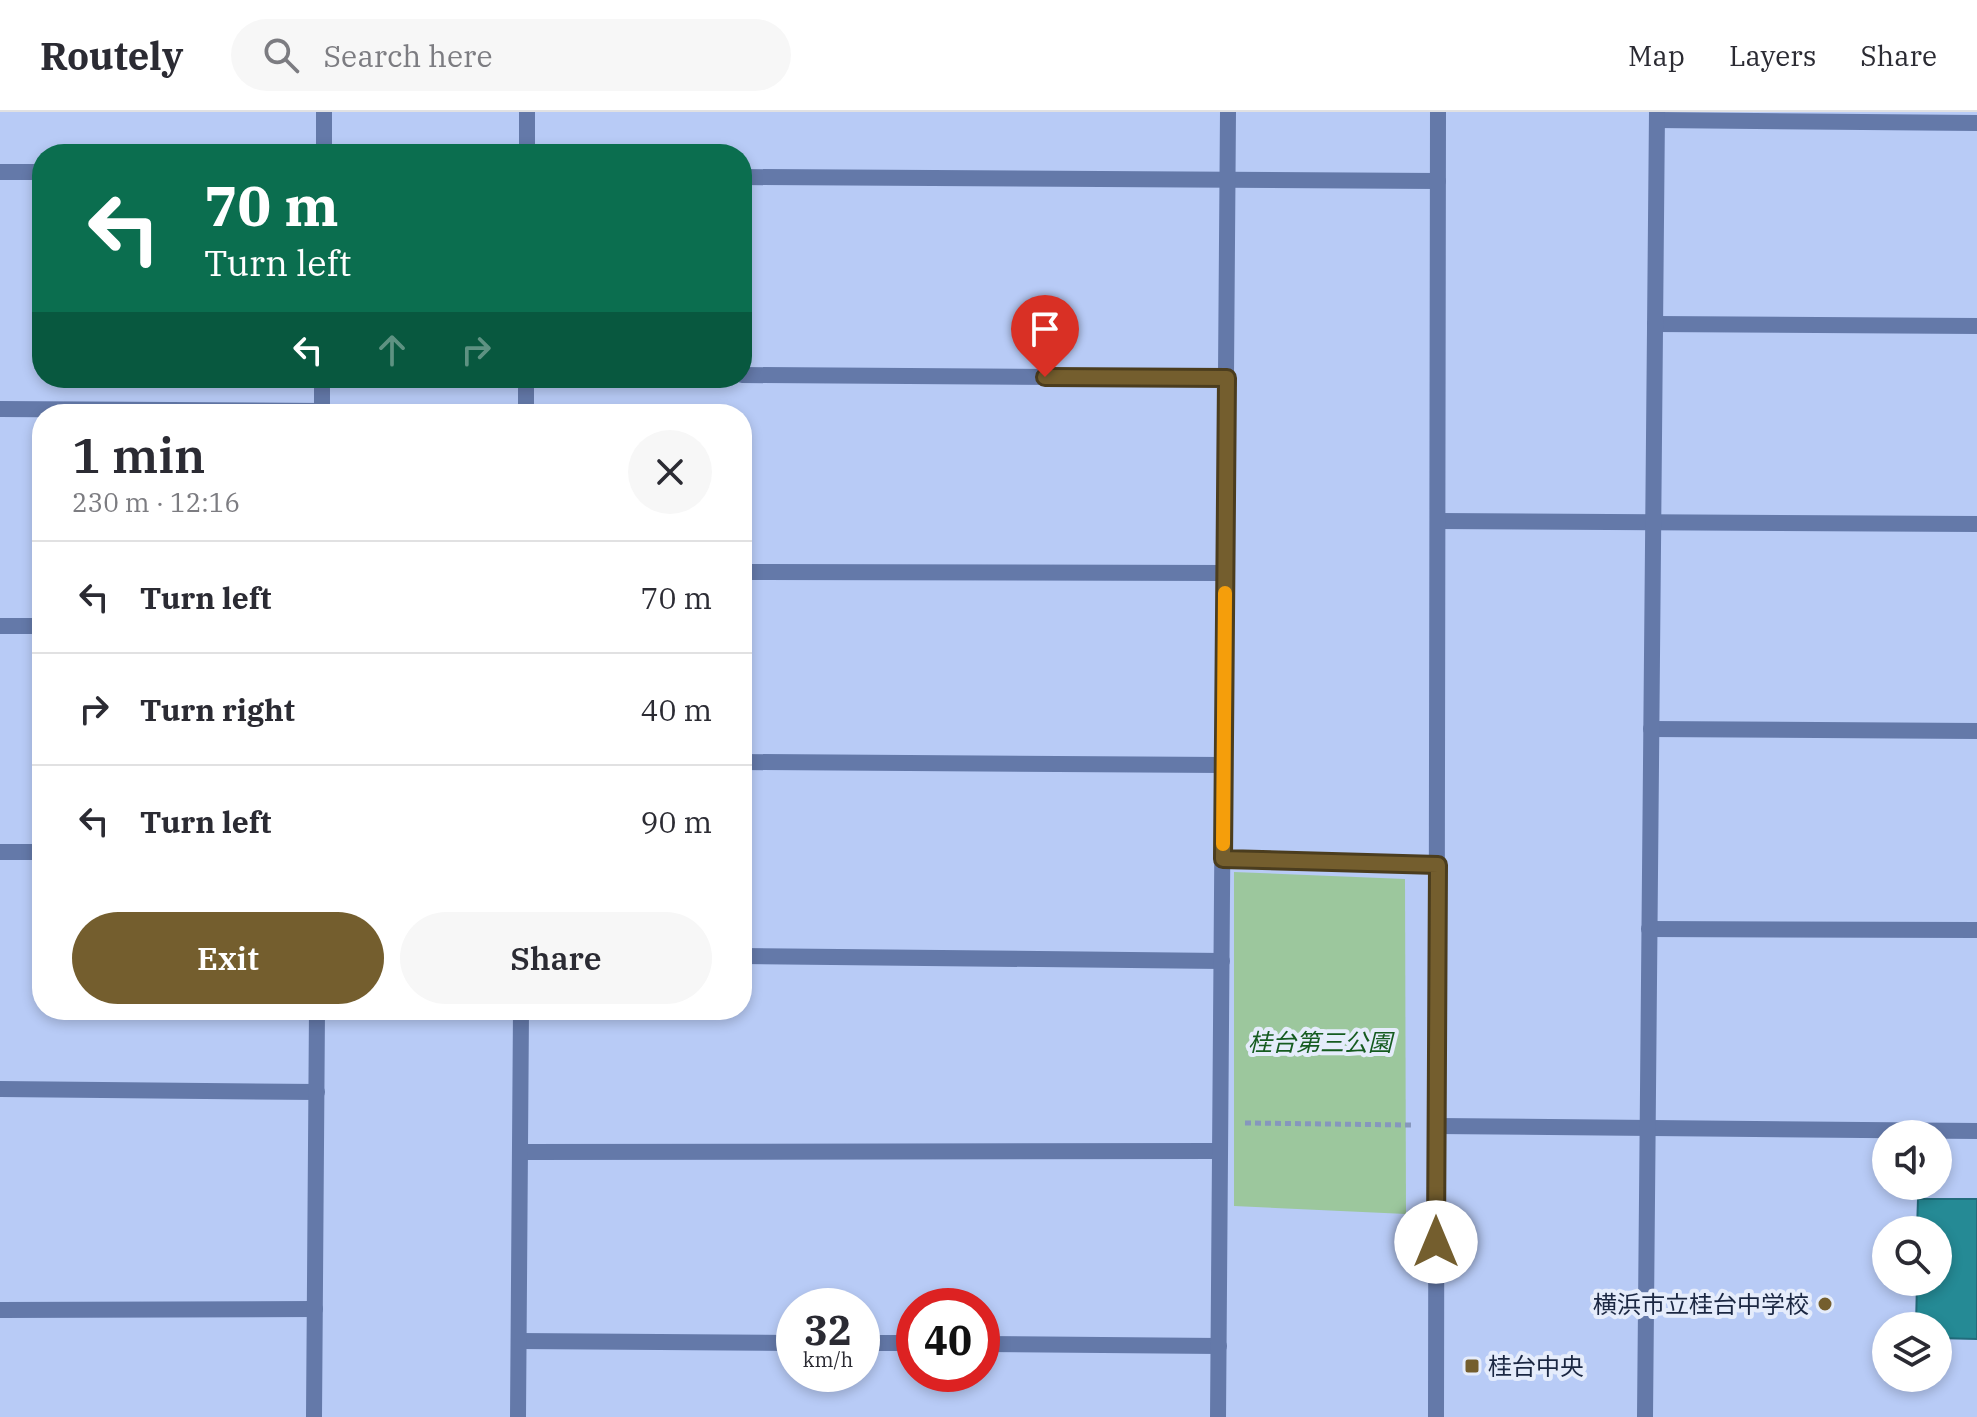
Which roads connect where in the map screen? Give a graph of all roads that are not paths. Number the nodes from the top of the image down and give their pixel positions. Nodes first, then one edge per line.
1 (324, 112) edge
2 (527, 112) edge
3 (1228, 112) edge
4 (1438, 112) edge
5 (1657, 116) edge
6 (1977, 123) edge
7 (324, 144) edge
8 (527, 144) edge
9 (0, 172) edge
10 (32, 172) edge
11 (752, 177) edge
12 (1228, 180) junction
13 (1438, 181) junction
14 (1655, 324) junction
15 (1977, 326) edge
16 (752, 375) edge
17 (1227, 378) junction
18 (0, 409) edge
19 (32, 409) edge
20 (1439, 521) junction
21 (1653, 523) junction
22 (1977, 524) edge
23 (752, 572) edge
24 (1225, 573) junction
25 (0, 626) edge
26 (32, 626) edge
27 (1651, 729) junction
28 (1977, 731) edge
29 (752, 762) edge
30 (1223, 765) junction
31 (0, 852) edge
32 (32, 852) edge
33 (1223, 859) junction
34 (1438, 865) junction
35 (1649, 929) junction
36 (1977, 930) edge
37 (752, 956) edge
38 (1222, 961) junction
39 (317, 1020) edge
40 (521, 1020) edge
41 (0, 1089) edge
42 (317, 1092) junction
43 (1437, 1126) junction
44 (1647, 1127) junction
45 (1977, 1131) edge
46 (1220, 1151) junction
47 (520, 1152) junction
48 (315, 1309) junction
49 (0, 1310) edge
50 (519, 1341) junction
51 (776, 1343) edge
52 (1000, 1344) edge
53 (1219, 1346) junction
54 (314, 1417) edge
55 (518, 1417) edge
56 (1218, 1417) edge
57 (1436, 1417) edge
58 (1645, 1417) edge

1 - 7 street
2 - 8 street
3 - 12 street
4 - 13 street
5 - 6 street
5 - 14 street
9 - 10 street
11 - 12 street
12 - 13 street
12 - 17 street
13 - 20 street
14 - 15 street
14 - 21 street
16 - 17 street
17 - 24 street
18 - 19 street
20 - 21 street
20 - 34 street
21 - 22 street
21 - 27 street
23 - 24 street
24 - 30 street
25 - 26 street
27 - 28 street
27 - 35 street
29 - 30 street
30 - 33 street
31 - 32 street
33 - 34 street
33 - 38 street
34 - 43 street
35 - 36 street
35 - 44 street
37 - 38 street
38 - 46 street
39 - 42 street
40 - 47 street
41 - 42 street
42 - 48 street
43 - 44 street
43 - 57 street
44 - 45 street
44 - 58 street
46 - 47 street
46 - 53 street
47 - 50 street
48 - 49 street
48 - 54 street
50 - 51 street
50 - 55 street
52 - 53 street
53 - 56 street

